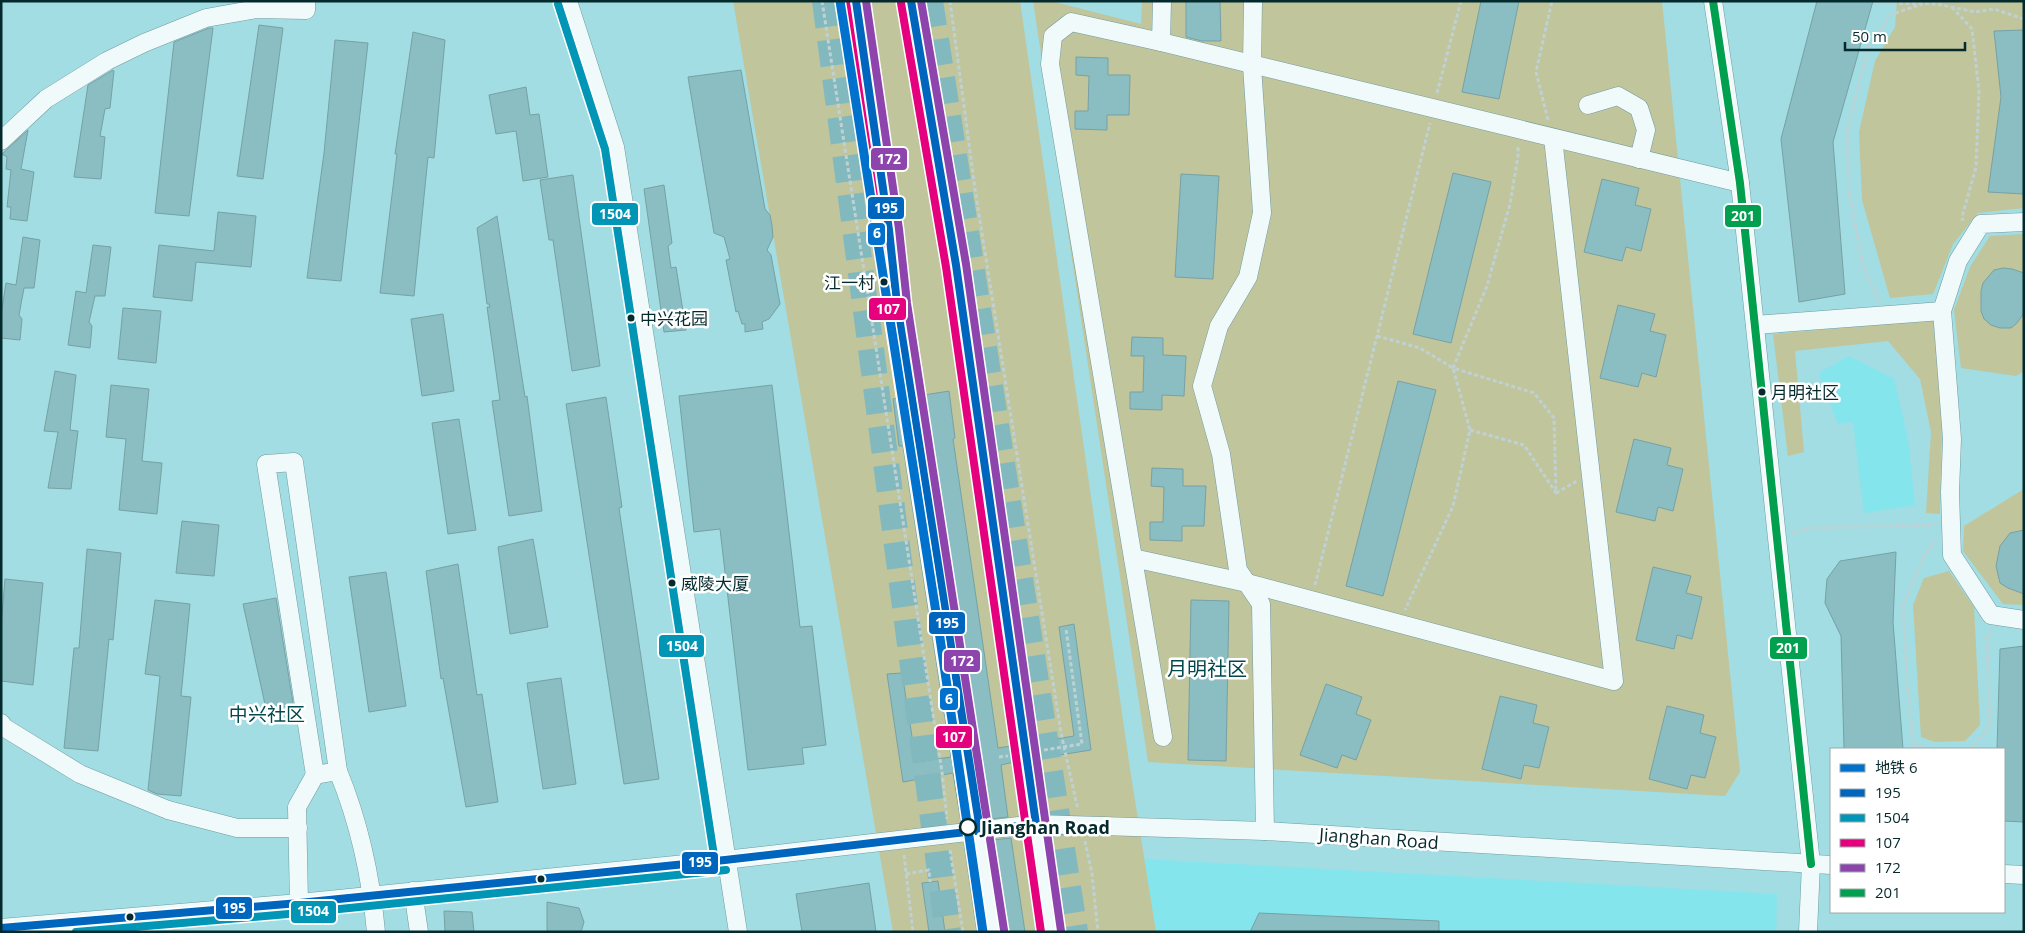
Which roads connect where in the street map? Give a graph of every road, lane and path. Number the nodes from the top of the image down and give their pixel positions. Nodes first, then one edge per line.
1 (306, 1) edge
2 (568, 1) edge
3 (822, 1) edge
4 (856, 1) edge
5 (911, 1) edge
6 (950, 1) edge
7 (1162, 1) edge
8 (1253, 1) edge
9 (1460, 1) edge
10 (1552, 1) edge
11 (1713, 1) edge
12 (1873, 3) dead end
13 (1922, 4) junction
14 (1952, 7) junction
15 (2024, 19) edge
16 (1161, 42) junction
17 (1252, 66) junction
18 (1588, 105) dead end
19 (1433, 109) junction
20 (1519, 130) junction
21 (1553, 138) junction
22 (1, 141) edge
23 (1639, 159) junction
24 (1740, 183) junction
25 (2024, 222) edge
26 (1967, 246) junction
27 (1942, 311) junction
28 (1886, 315) junction
29 (1754, 324) junction
30 (1377, 336) junction
31 (1453, 368) junction
32 (1470, 430) junction
33 (1592, 482) junction
34 (1556, 494) junction
35 (1951, 525) junction
36 (1776, 536) junction
37 (1133, 558) junction
38 (1247, 583) junction
39 (1311, 600) junction
40 (2002, 617) junction
41 (2024, 620) edge
42 (1398, 624) junction
43 (1066, 629) dead end
44 (1, 723) edge
45 (1163, 737) dead end
46 (1924, 748) edge
47 (1971, 748) edge
48 (1036, 751) dead end
49 (1018, 754) dead end
50 (999, 757) dead end
51 (338, 771) junction
52 (315, 775) junction
53 (1036, 824) junction
54 (1081, 825) junction
55 (298, 828) junction
56 (980, 830) junction
57 (1265, 831) junction
58 (949, 834) junction
59 (902, 840) junction
60 (725, 860) junction
61 (1811, 864) junction
62 (1830, 865) edge
63 (906, 874) junction
64 (2005, 874) edge
65 (2024, 875) edge
66 (930, 882) dead end
67 (413, 891) junction
68 (373, 896) junction
69 (299, 903) junction
70 (1, 928) edge
71 (376, 932) edge
72 (418, 932) edge
73 (738, 932) edge
74 (913, 932) edge
75 (963, 932) edge
76 (994, 932) edge
77 (1051, 932) edge
78 (1098, 932) edge
79 (1808, 932) edge

1 - 22 street
2 - 60 street
3 - 58 path
4 - 56 main road
5 - 53 main road
6 - 54 path
7 - 16 street
8 - 17 street
9 - 19 path
10 - 21 path
11 - 24 street
12 - 13 path
13 - 14 path
13 - 28 path
14 - 15 path
14 - 26 path
16 - 17 street
16 - 37 street
17 - 19 street
17 - 38 street
18 - 23 street
19 - 20 street
19 - 30 path
20 - 21 street
20 - 31 path
21 - 23 street
21 - 33 street
23 - 24 street
24 - 29 street
25 - 26 street
26 - 27 street
27 - 28 street
27 - 35 street
28 - 29 street
29 - 36 street
30 - 31 path
30 - 39 path
31 - 32 path
31 - 34 path
32 - 34 path
32 - 42 path
33 - 34 path
33 - 42 street
35 - 36 path
35 - 40 street
35 - 46 path
36 - 61 street
37 - 38 street
37 - 45 street
38 - 39 street
38 - 57 street
39 - 42 street
40 - 41 street
40 - 47 path
43 - 48 path
44 - 55 street
49 - 50 path
51 - 52 street
51 - 52 street
51 - 68 street
52 - 55 street
53 - 54 street, Jianghan Road
53 - 56 street, Jianghan Road
53 - 77 main road
54 - 57 street, Jianghan Road
54 - 78 path
55 - 69 street
56 - 58 street, Jianghan Road
56 - 76 main road
57 - 61 street, Jianghan Road
58 - 59 street, Jianghan Road
58 - 75 path
59 - 60 street, Jianghan Road
59 - 63 path
60 - 67 street, Jianghan Road
60 - 73 street
61 - 62 street, Jianghan Road
61 - 79 street
63 - 66 path
63 - 74 path
64 - 65 street
67 - 68 street, Jianghan Road
67 - 72 street
68 - 69 street, Jianghan Road
68 - 71 street
69 - 70 street, Jianghan Road

